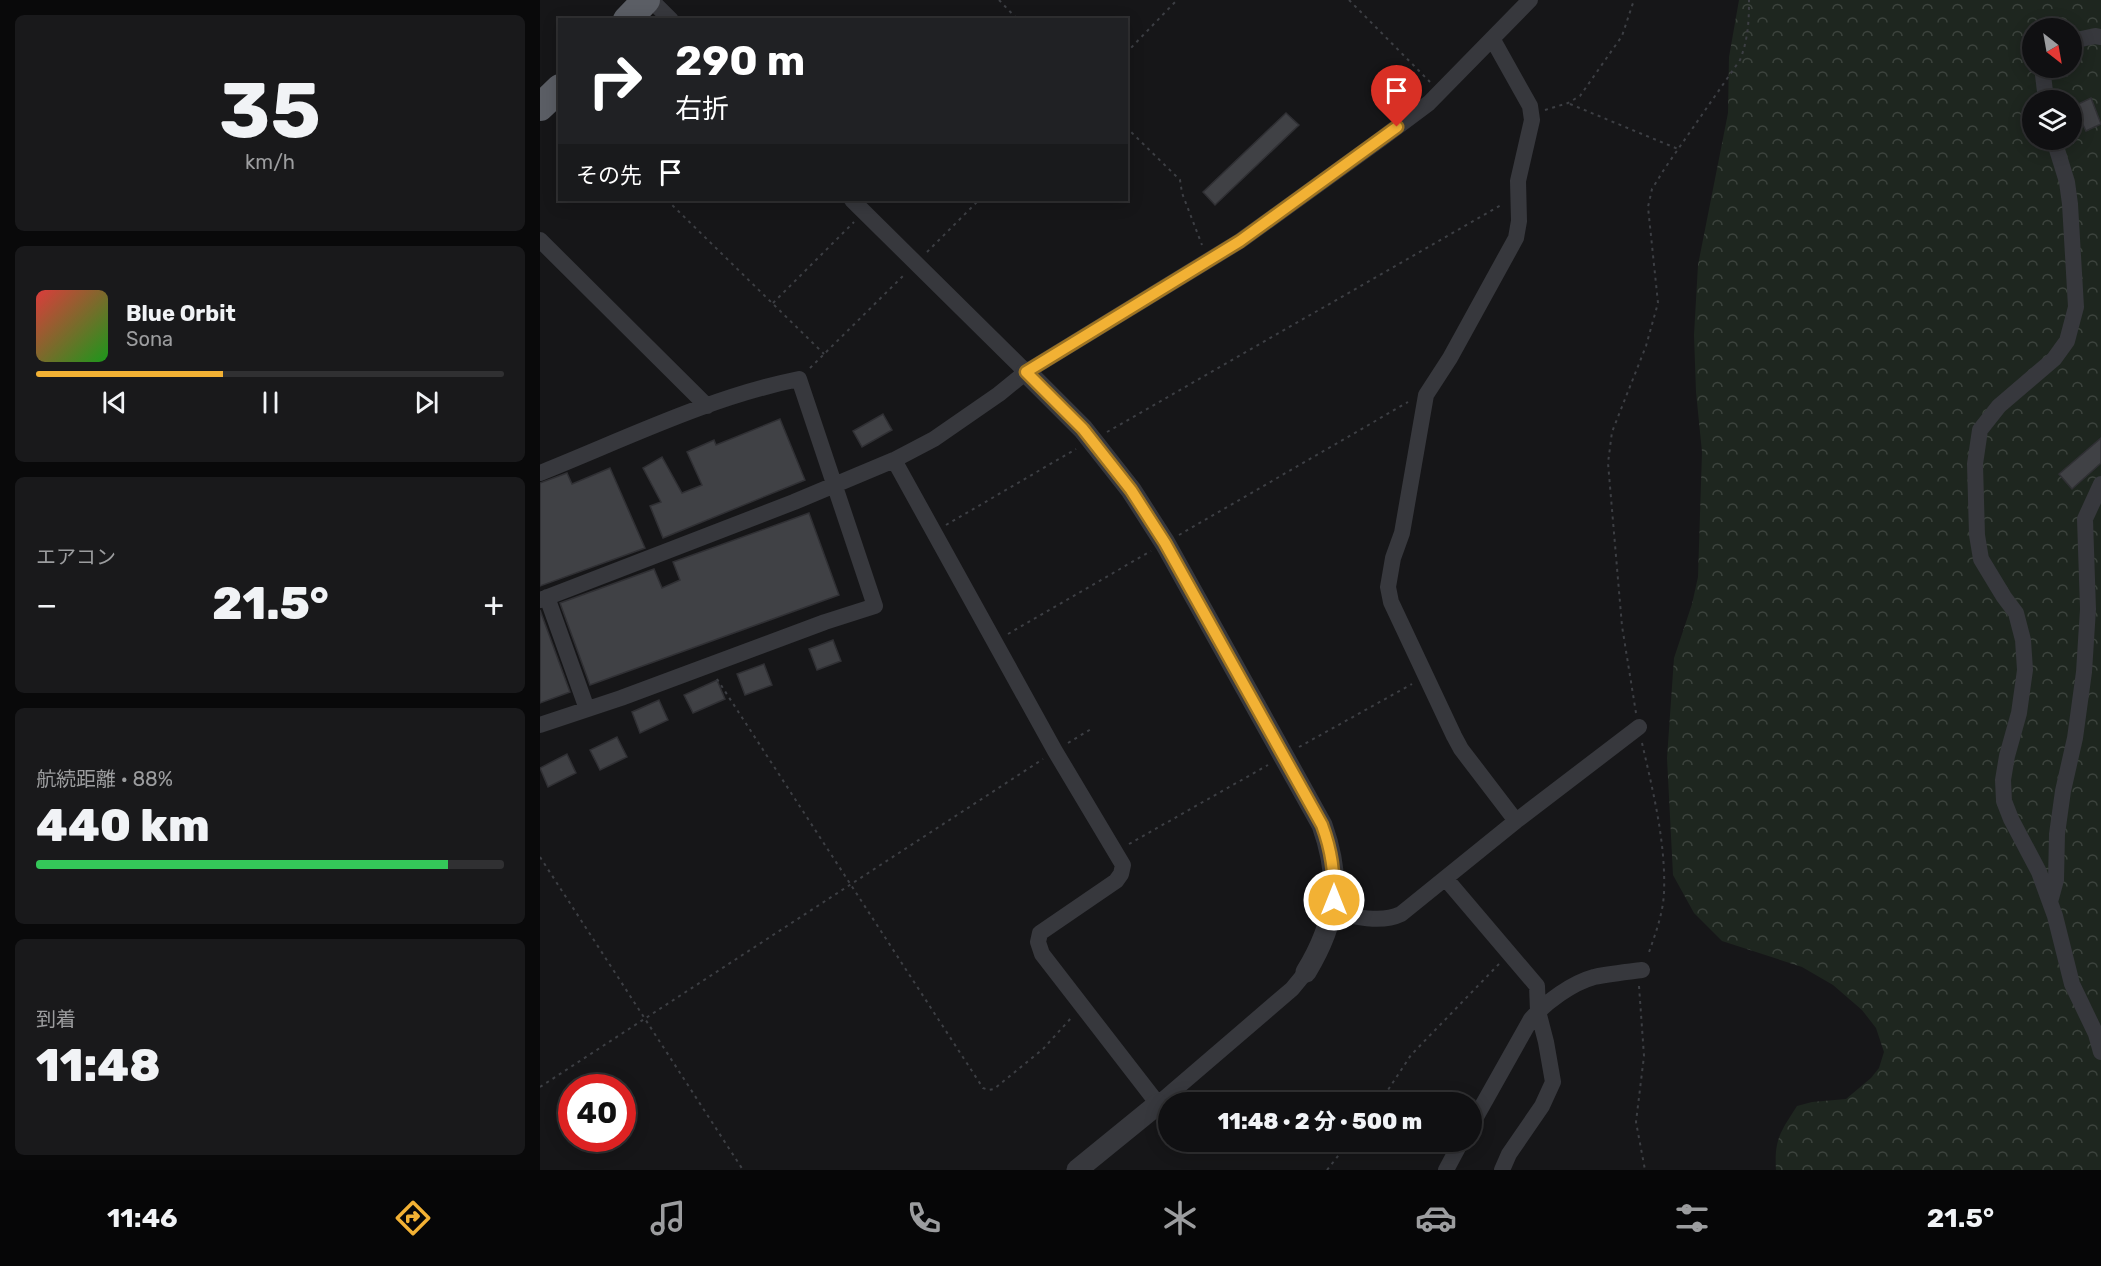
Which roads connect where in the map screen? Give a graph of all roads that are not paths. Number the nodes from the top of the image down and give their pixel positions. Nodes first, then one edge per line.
1 (646, 0) edge
2 (651, 0) edge
3 (1530, 0) edge
4 (629, 18) edge
5 (669, 18) edge
6 (2101, 37) edge
7 (2082, 39) edge
8 (1492, 40) junction
9 (558, 90) edge
10 (540, 107) edge
11 (2057, 150) edge
12 (853, 201) edge
13 (540, 240) edge
14 (1026, 372) junction
15 (706, 406) junction
16 (894, 460) junction
17 (540, 473) edge
18 (834, 484) junction
19 (2101, 484) edge
20 (543, 598) edge
21 (587, 709) junction
22 (540, 725) edge
23 (1638, 727) road end
24 (1516, 821) junction
25 (1446, 879) junction
26 (2050, 902) junction
27 (1331, 912) junction
28 (1642, 970) road end
29 (1306, 972) joint
30 (1538, 1011) junction
31 (2101, 1052) edge
32 (1172, 1092) edge
33 (1158, 1104) joint
34 (1482, 1106) edge
35 (1456, 1152) edge
36 (1077, 1170) edge
37 (1446, 1170) edge
38 (1502, 1170) edge

1 - 4 highway
2 - 5 street
3 - 8 street
6 - 7 street
8 - 14 street
8 - 24 street
9 - 10 highway
11 - 26 street
12 - 14 street
13 - 15 street
14 - 16 street
14 - 27 street
15 - 17 street
15 - 18 street
16 - 18 street
16 - 33 street
18 - 20 street
18 - 21 street
19 - 26 street
20 - 21 street
21 - 22 street
23 - 24 street
24 - 25 street
25 - 27 street
25 - 30 street
26 - 31 street
27 - 29 street
28 - 30 street
29 - 32 street
30 - 34 street
30 - 38 street
33 - 36 street
35 - 37 street

